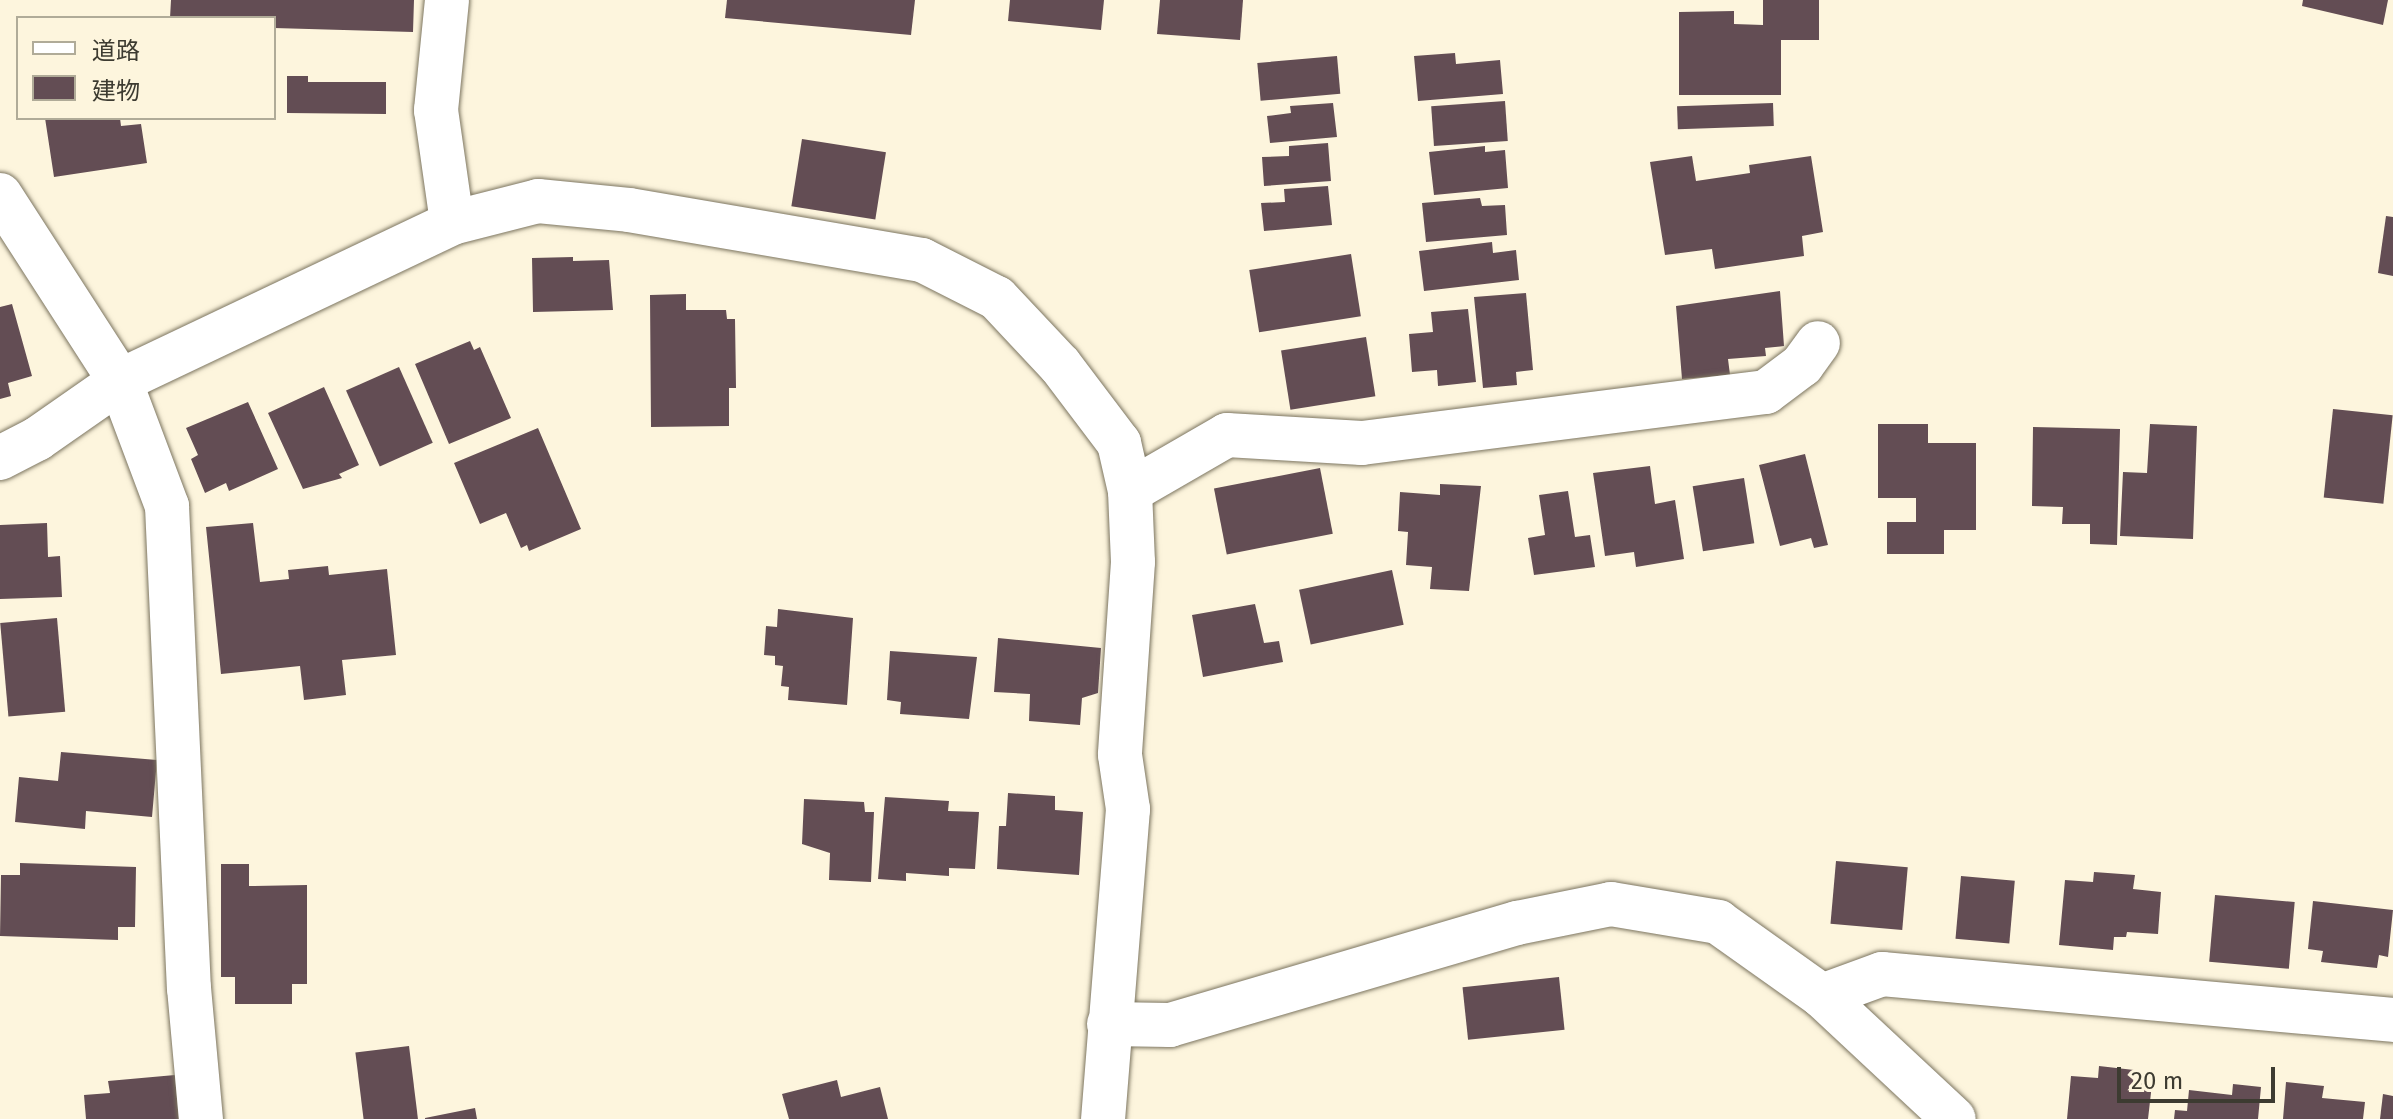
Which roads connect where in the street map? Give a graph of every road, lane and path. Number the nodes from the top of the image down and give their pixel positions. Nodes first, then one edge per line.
1 (447, 0) edge
2 (0, 195) edge
3 (452, 223) junction
4 (1818, 343) dead end
5 (120, 381) junction
6 (0, 458) edge
7 (1130, 491) junction
8 (1822, 996) junction
9 (2393, 1020) edge
10 (1109, 1024) junction
11 (201, 1119) edge
12 (1103, 1119) edge
13 (1954, 1119) edge

1 - 3 street
2 - 5 street
3 - 5 street
3 - 7 street
4 - 7 street
5 - 6 street
5 - 11 street
7 - 10 street
8 - 9 street
8 - 10 street
8 - 13 street
10 - 12 street

